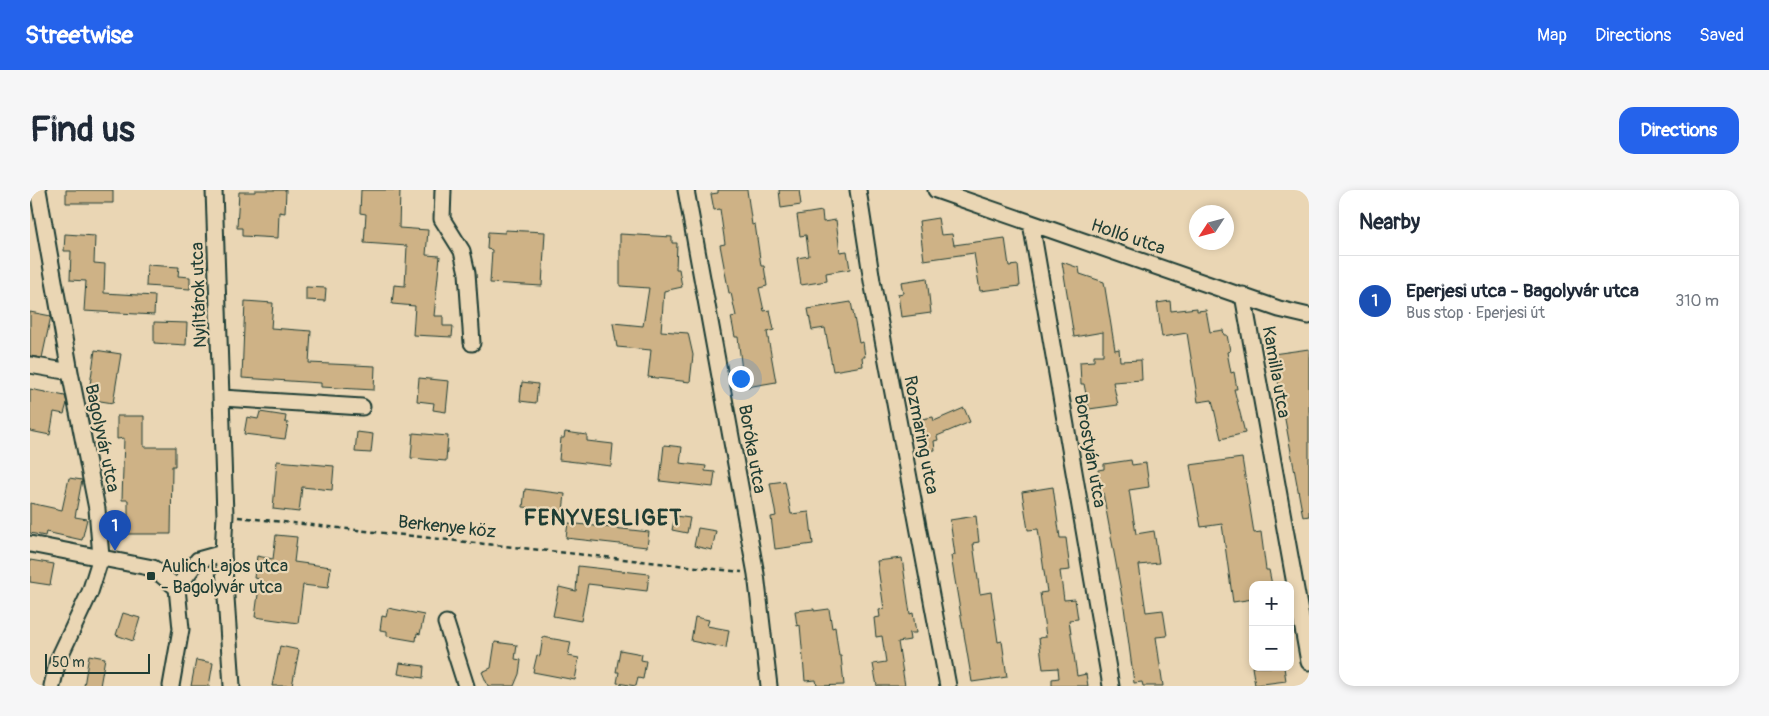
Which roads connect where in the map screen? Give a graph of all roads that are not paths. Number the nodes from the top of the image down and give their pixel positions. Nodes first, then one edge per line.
1 (38, 190) edge
2 (214, 190) edge
3 (443, 190) edge
4 (686, 190) edge
5 (858, 190) edge
6 (936, 190) edge
7 (1031, 223) junction
8 (1243, 295) junction
9 (1309, 316) edge
10 (472, 343) dead end
11 (30, 365) edge
12 (70, 372) junction
13 (222, 398) junction
14 (362, 407) dead end
15 (30, 544) edge
16 (223, 553) junction
17 (101, 557) junction
18 (177, 588) junction
19 (446, 623) dead end
20 (1309, 662) edge
21 (52, 686) edge
22 (171, 686) edge
23 (232, 686) edge
24 (466, 686) edge
25 (769, 686) edge
26 (948, 686) edge
27 (1111, 686) edge

1 - 12 street, Bagolyvár utca
2 - 13 street, Nyíltárok utca
3 - 10 street
4 - 25 street, Boróka utca
5 - 26 street, Rozmaring utca
6 - 7 street, Holló utca
7 - 8 street, Holló utca
7 - 27 street, Borostyán utca
8 - 9 street, Holló utca
8 - 20 street, Kamilla utca
11 - 12 street
12 - 17 street, Bagolyvár utca
13 - 14 street
13 - 16 street, Nyíltárok utca
15 - 17 street
16 - 18 street
16 - 23 street, Nyíltárok utca
17 - 18 street
17 - 21 street, Bagolyvár utca
18 - 22 street
19 - 24 street

